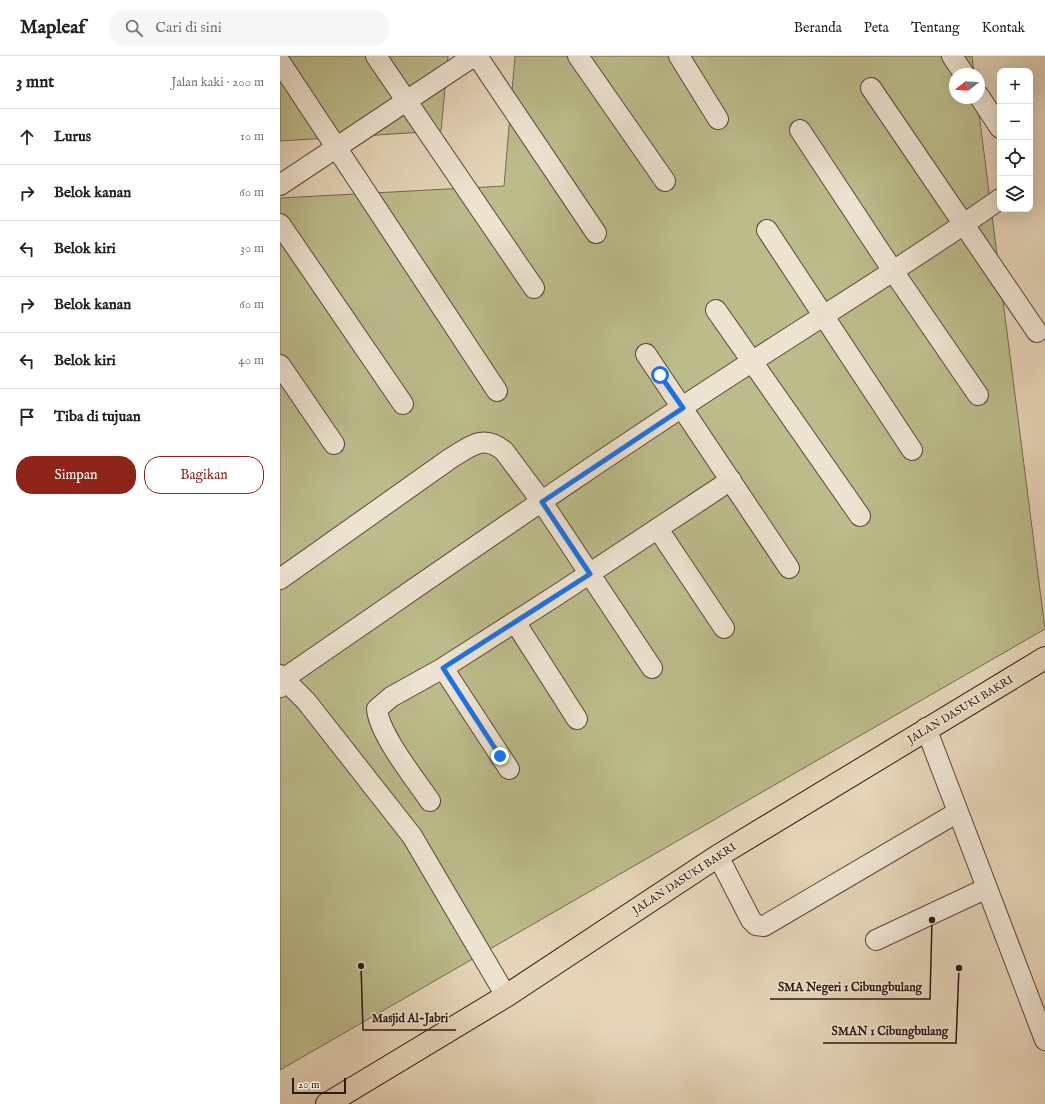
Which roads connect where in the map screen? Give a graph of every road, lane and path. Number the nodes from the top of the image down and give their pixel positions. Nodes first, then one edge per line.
1 (376, 56) edge
2 (476, 56) edge
3 (578, 56) edge
4 (679, 56) edge
5 (952, 56) edge
6 (280, 62) edge
7 (960, 68) edge
8 (871, 88) dead end
9 (405, 102) junction
10 (984, 104) edge
11 (718, 119) dead end
12 (997, 123) edge
13 (800, 130) dead end
14 (336, 148) junction
15 (665, 181) dead end
16 (280, 185) edge
17 (997, 201) edge
18 (280, 224) edge
19 (965, 224) junction
20 (767, 230) dead end
21 (596, 233) dead end
22 (893, 271) junction
23 (534, 288) dead end
24 (716, 310) dead end
25 (823, 316) junction
26 (1037, 332) dead end
27 (646, 354) dead end
28 (752, 361) junction
29 (280, 365) edge
30 (497, 391) dead end
31 (978, 395) dead end
32 (403, 404) dead end
33 (683, 408) junction
34 (334, 444) dead end
35 (912, 450) dead end
36 (731, 480) junction
37 (542, 502) junction
38 (860, 516) dead end
39 (658, 529) junction
40 (789, 568) dead end
41 (590, 574) junction
42 (280, 579) edge
43 (515, 622) junction
44 (724, 628) dead end
45 (1045, 658) edge
46 (443, 668) junction
47 (652, 668) dead end
48 (282, 681) edge
49 (577, 719) dead end
50 (926, 728) junction
51 (509, 769) dead end
52 (430, 801) dead end
53 (958, 812) junction
54 (718, 856) junction
55 (987, 888) junction
56 (876, 940) dead end
57 (506, 996) junction
58 (1045, 1040) edge
59 (327, 1104) edge

1 - 9 street
2 - 9 street
2 - 21 street
3 - 15 street
4 - 11 street
5 - 7 street
6 - 14 street
8 - 19 street
9 - 14 street
9 - 23 street
10 - 12 street
13 - 22 street
14 - 16 street
14 - 30 street
17 - 19 street
18 - 32 street
19 - 22 street
19 - 26 street
20 - 25 street
22 - 25 street
22 - 31 street
24 - 28 street
25 - 28 street
25 - 35 street
27 - 33 street
28 - 33 street
28 - 38 street
29 - 34 street
33 - 36 street
33 - 37 street
36 - 39 street
36 - 40 street
37 - 41 street
37 - 42 street
37 - 48 street
39 - 41 street
39 - 44 street
41 - 43 street
41 - 47 street
43 - 46 street
43 - 49 street
45 - 50 main road, JALAN DASUKI BAKRI
46 - 51 street
46 - 52 street
48 - 57 street
50 - 53 street
50 - 54 main road, JALAN DASUKI BAKRI
53 - 54 street
53 - 55 street
54 - 57 main road, JALAN DASUKI BAKRI
55 - 56 street
55 - 58 street
57 - 59 main road, JALAN DASUKI BAKRI

